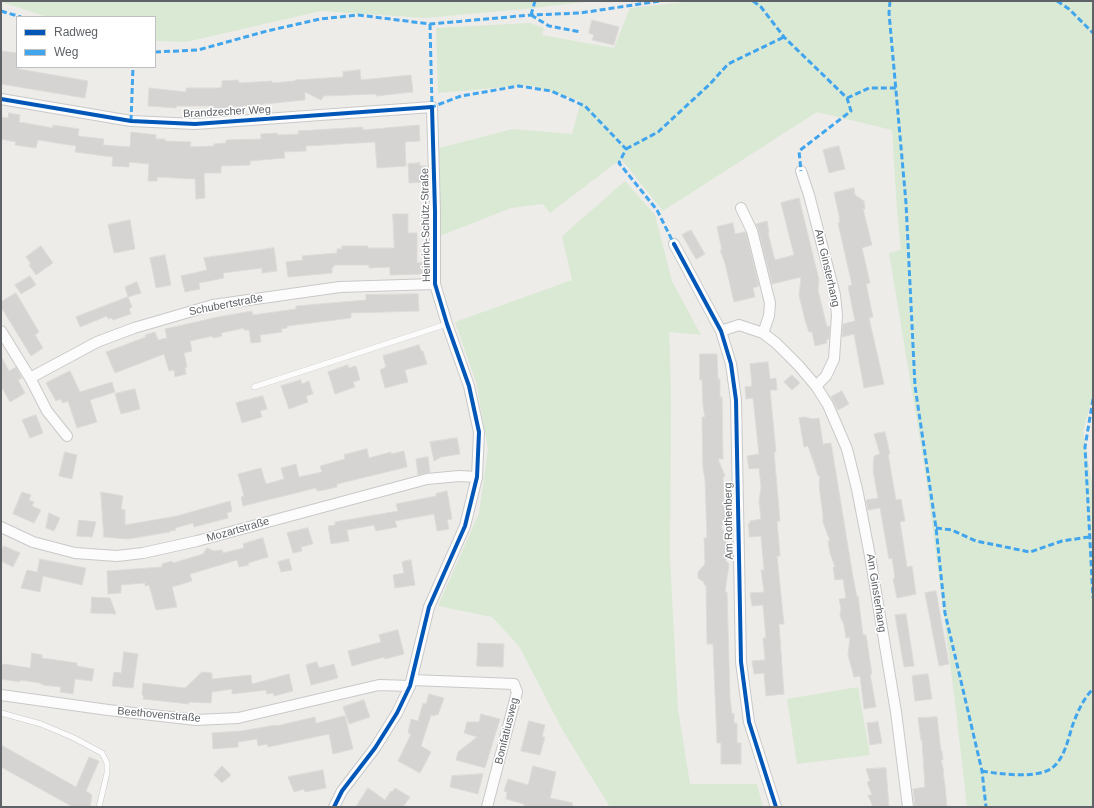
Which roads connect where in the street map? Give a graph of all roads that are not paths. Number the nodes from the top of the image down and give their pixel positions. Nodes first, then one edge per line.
1 (1, 99) edge
2 (432, 107) joint
3 (801, 171) dead end
4 (741, 208) dead end
5 (674, 244) dead end
6 (435, 284) junction
7 (447, 324) junction
8 (721, 330) junction
9 (1, 331) edge
10 (762, 333) junction
11 (30, 378) junction
12 (816, 386) junction
13 (254, 387) dead end
14 (67, 436) dead end
15 (477, 477) junction
16 (1, 526) edge
17 (411, 683) junction
18 (1, 695) edge
19 (1, 713) edge
20 (99, 807) edge
21 (334, 807) edge
22 (487, 807) edge
23 (776, 807) edge
24 (908, 807) edge

1 - 2 street, Brandzecher Weg
2 - 6 street, Heinrich-Schütz-Straße
3 - 12 street, Am Ginsterhang
4 - 10 street
5 - 8 street, Am Rothenberg
6 - 7 street, Heinrich-Schütz-Straße
6 - 11 street, Schubertstraße
7 - 13 lane
7 - 15 street, Heinrich-Schütz-Straße
8 - 10 street, Am Ginsterhang
8 - 23 street, Am Rothenberg
9 - 11 street
10 - 12 street, Am Ginsterhang
11 - 14 street
12 - 24 street, Am Ginsterhang
15 - 16 street, Mozartstraße
15 - 17 street, Heinrich-Schütz-Straße
17 - 18 street, Beethovenstraße
17 - 21 street, Heinrich-Schütz-Straße
17 - 22 street, Bonifatiusweg
19 - 20 lane

